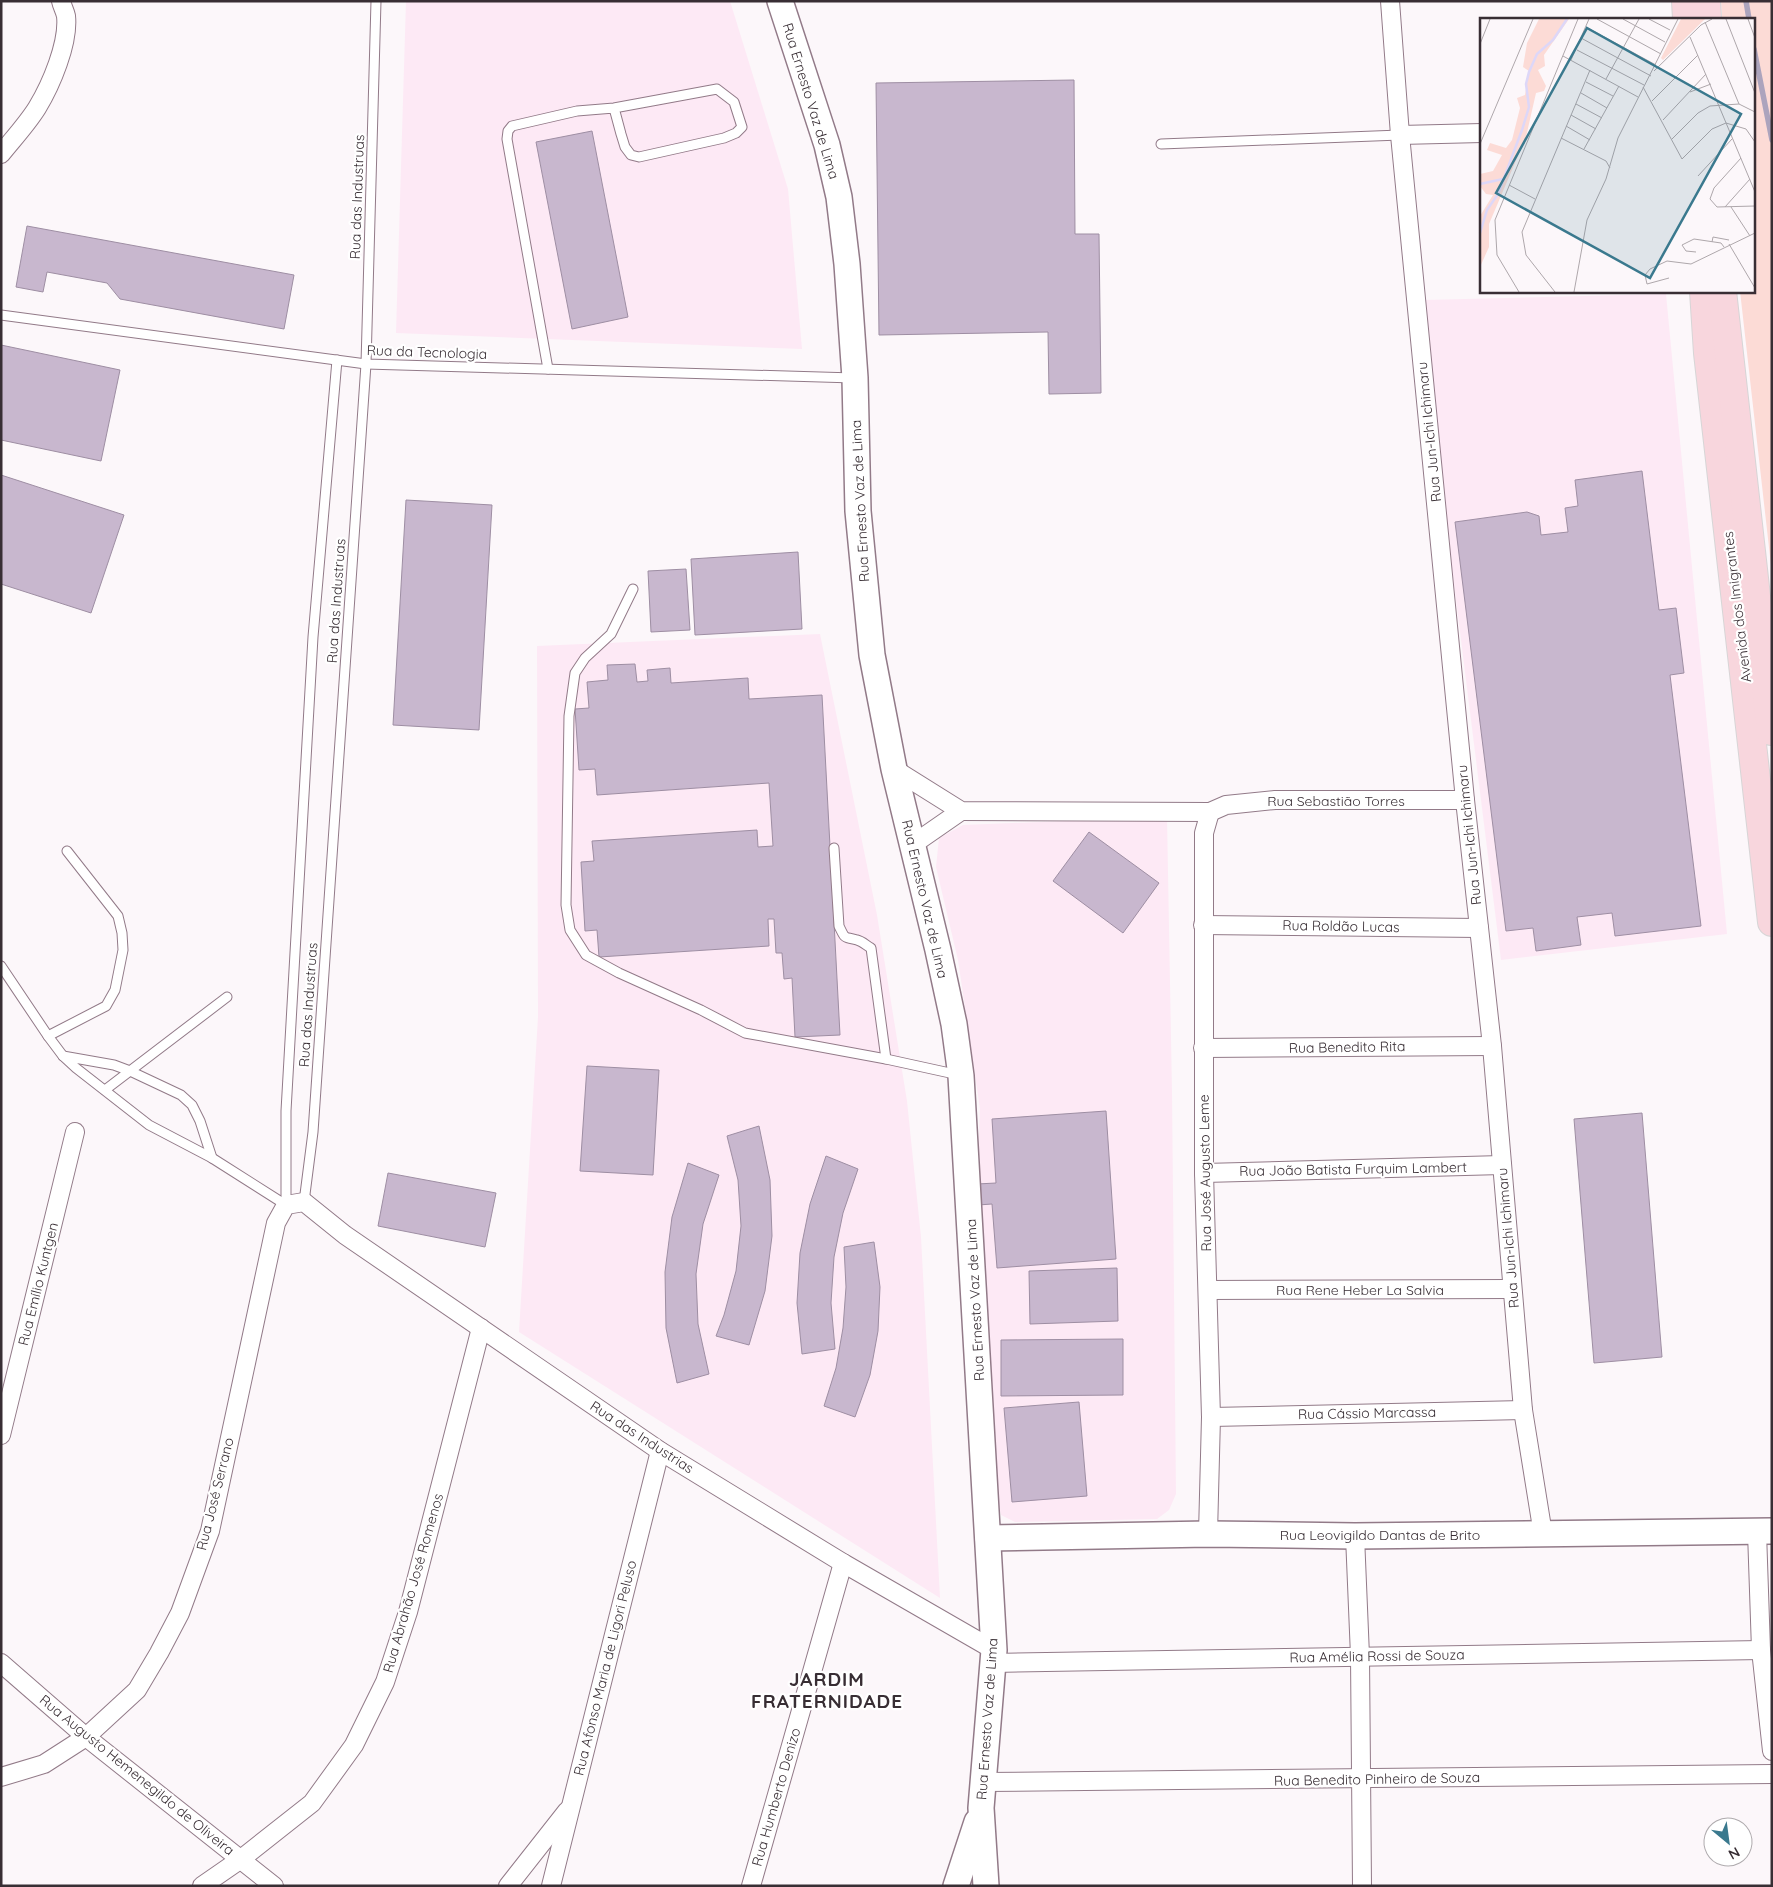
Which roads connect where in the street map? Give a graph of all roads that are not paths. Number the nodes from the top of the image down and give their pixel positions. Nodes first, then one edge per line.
1 (61, 1) edge
2 (376, 1) edge
3 (780, 1) edge
4 (1390, 1) edge
5 (1686, 1) edge
6 (1706, 1) edge
7 (1687, 18) edge
8 (1707, 18) edge
9 (614, 108) junction
10 (1480, 133) edge
11 (1400, 135) junction
12 (1161, 144) dead end
13 (1, 154) edge
14 (1704, 292) edge
15 (1722, 292) edge
16 (1, 315) edge
17 (337, 360) junction
18 (366, 364) junction
19 (548, 369) junction
20 (855, 378) junction
21 (633, 588) dead end
22 (1772, 743) edge
23 (894, 769) junction
24 (1465, 800) junction
25 (961, 811) junction
26 (1210, 812) junction
27 (912, 845) junction
28 (834, 848) dead end
29 (67, 851) dead end
30 (1772, 922) edge
31 (1204, 925) junction
32 (1479, 928) junction
33 (1, 966) edge
34 (226, 997) dead end
35 (48, 1036) junction
36 (1492, 1046) junction
37 (1203, 1048) junction
38 (63, 1056) junction
39 (886, 1059) junction
40 (130, 1071) junction
41 (961, 1076) junction
42 (105, 1090) junction
43 (76, 1132) dead end
44 (212, 1158) junction
45 (1502, 1165) junction
46 (1204, 1173) junction
47 (304, 1202) junction
48 (286, 1205) junction
49 (1511, 1289) junction
50 (1208, 1290) junction
51 (481, 1328) junction
52 (1523, 1410) junction
53 (1211, 1416) junction
54 (1, 1435) edge
55 (660, 1451) junction
56 (1764, 1532) edge
57 (1208, 1534) junction
58 (1543, 1534) junction
59 (1355, 1536) junction
60 (988, 1538) junction
61 (843, 1563) junction
62 (1760, 1650) junction
63 (993, 1656) junction
64 (1360, 1656) junction
65 (1, 1663) edge
66 (86, 1737) junction
67 (1772, 1751) edge
68 (1772, 1774) edge
69 (1, 1777) edge
70 (1362, 1779) junction
71 (983, 1782) junction
72 (572, 1804) junction
73 (981, 1808) junction
74 (241, 1859) junction
75 (202, 1886) edge
76 (274, 1886) edge
77 (508, 1886) edge
78 (551, 1886) edge
79 (751, 1886) edge
80 (956, 1886) edge
81 (986, 1886) edge
82 (1362, 1886) edge

1 - 13 street
2 - 18 lane, Rua das Industruas
3 - 20 street, Rua Ernesto Vaz de Lima
4 - 11 street, Rua Jun-Ichi Ichimaru
5 - 7 main road
6 - 8 main road
9 - 9 lane
9 - 19 lane
10 - 11 street
11 - 12 lane
11 - 24 street, Rua Jun-Ichi Ichimaru
14 - 30 main road, Avenida dos Imigrantes
15 - 22 main road, Avenida dos Imigrantes
16 - 17 lane, Rua da Tecnologia
17 - 18 lane, Rua da Tecnologia
17 - 48 lane
18 - 19 lane, Rua da Tecnologia
18 - 47 lane, Rua das Industruas
19 - 20 lane, Rua da Tecnologia
20 - 23 street, Rua Ernesto Vaz de Lima
21 - 39 lane
23 - 25 street
23 - 27 street, Rua Ernesto Vaz de Lima
24 - 26 street, Rua Sebastião Torres
24 - 32 street, Rua Jun-Ichi Ichimaru
25 - 26 street, Rua Sebastião Torres
25 - 27 street
26 - 31 street, Rua José Augusto Leme
27 - 41 street, Rua Ernesto Vaz de Lima
28 - 39 lane
29 - 35 lane
31 - 32 street, Rua Roldão Lucas
31 - 37 street, Rua José Augusto Leme
32 - 36 street, Rua Jun-Ichi Ichimaru
33 - 35 lane
34 - 40 lane
35 - 38 lane
36 - 37 street, Rua Benedito Rita
36 - 45 street, Rua Jun-Ichi Ichimaru
37 - 46 street, Rua José Augusto Leme
38 - 40 lane
38 - 42 lane
39 - 41 lane
40 - 42 lane
40 - 44 lane
41 - 60 street, Rua Ernesto Vaz de Lima
42 - 44 lane
43 - 54 street, Rua Emílio Kuntgen
44 - 48 lane
45 - 46 street, Rua João Batista Furquim Lambert
45 - 49 street, Rua Jun-Ichi Ichimaru
46 - 50 street, Rua José Augusto Leme
47 - 48 street
47 - 51 street, Rua das Industrias
48 - 66 street, Rua José Serrano
49 - 50 street, Rua Rene Heber La Salvia
49 - 52 street, Rua Jun-Ichi Ichimaru
50 - 53 street, Rua José Augusto Leme
51 - 55 street, Rua das Industrias
51 - 74 street, Rua Abrahão José Romenos
52 - 53 street, Rua Cássio Marcassa
52 - 58 street, Rua Jun-Ichi Ichimaru
53 - 57 street, Rua José Augusto Leme
55 - 61 street, Rua das Industrias
55 - 72 street, Rua Afonso Maria de Ligori Peluso
56 - 58 street, Rua Leovigildo Dantas de Brito
56 - 62 street
57 - 59 street, Rua Leovigildo Dantas de Brito
57 - 60 street, Rua Leovigildo Dantas de Brito
58 - 59 street, Rua Leovigildo Dantas de Brito
59 - 64 street
60 - 63 street, Rua Ernesto Vaz de Lima
61 - 63 street, Rua das Industrias
61 - 79 street, Rua Humberto Denizo
62 - 64 street, Rua Amélia Rossi de Souza
62 - 67 street
63 - 64 street, Rua Amélia Rossi de Souza
63 - 71 street, Rua Ernesto Vaz de Lima
64 - 70 street
65 - 66 street, Rua Augusto Hemenegildo de Oliveira
66 - 69 street, Rua José Serrano
66 - 74 street, Rua Augusto Hemenegildo de Oliveira
68 - 70 street, Rua Benedito Pinheiro de Souza
70 - 71 street, Rua Benedito Pinheiro de Souza
70 - 82 street
71 - 73 street, Rua Ernesto Vaz de Lima
72 - 77 street
72 - 78 street, Rua Afonso Maria de Ligori Peluso
73 - 80 street
73 - 81 street
74 - 75 street, Rua Abrahão José Romenos
74 - 76 street, Rua Augusto Hemenegildo de Oliveira

